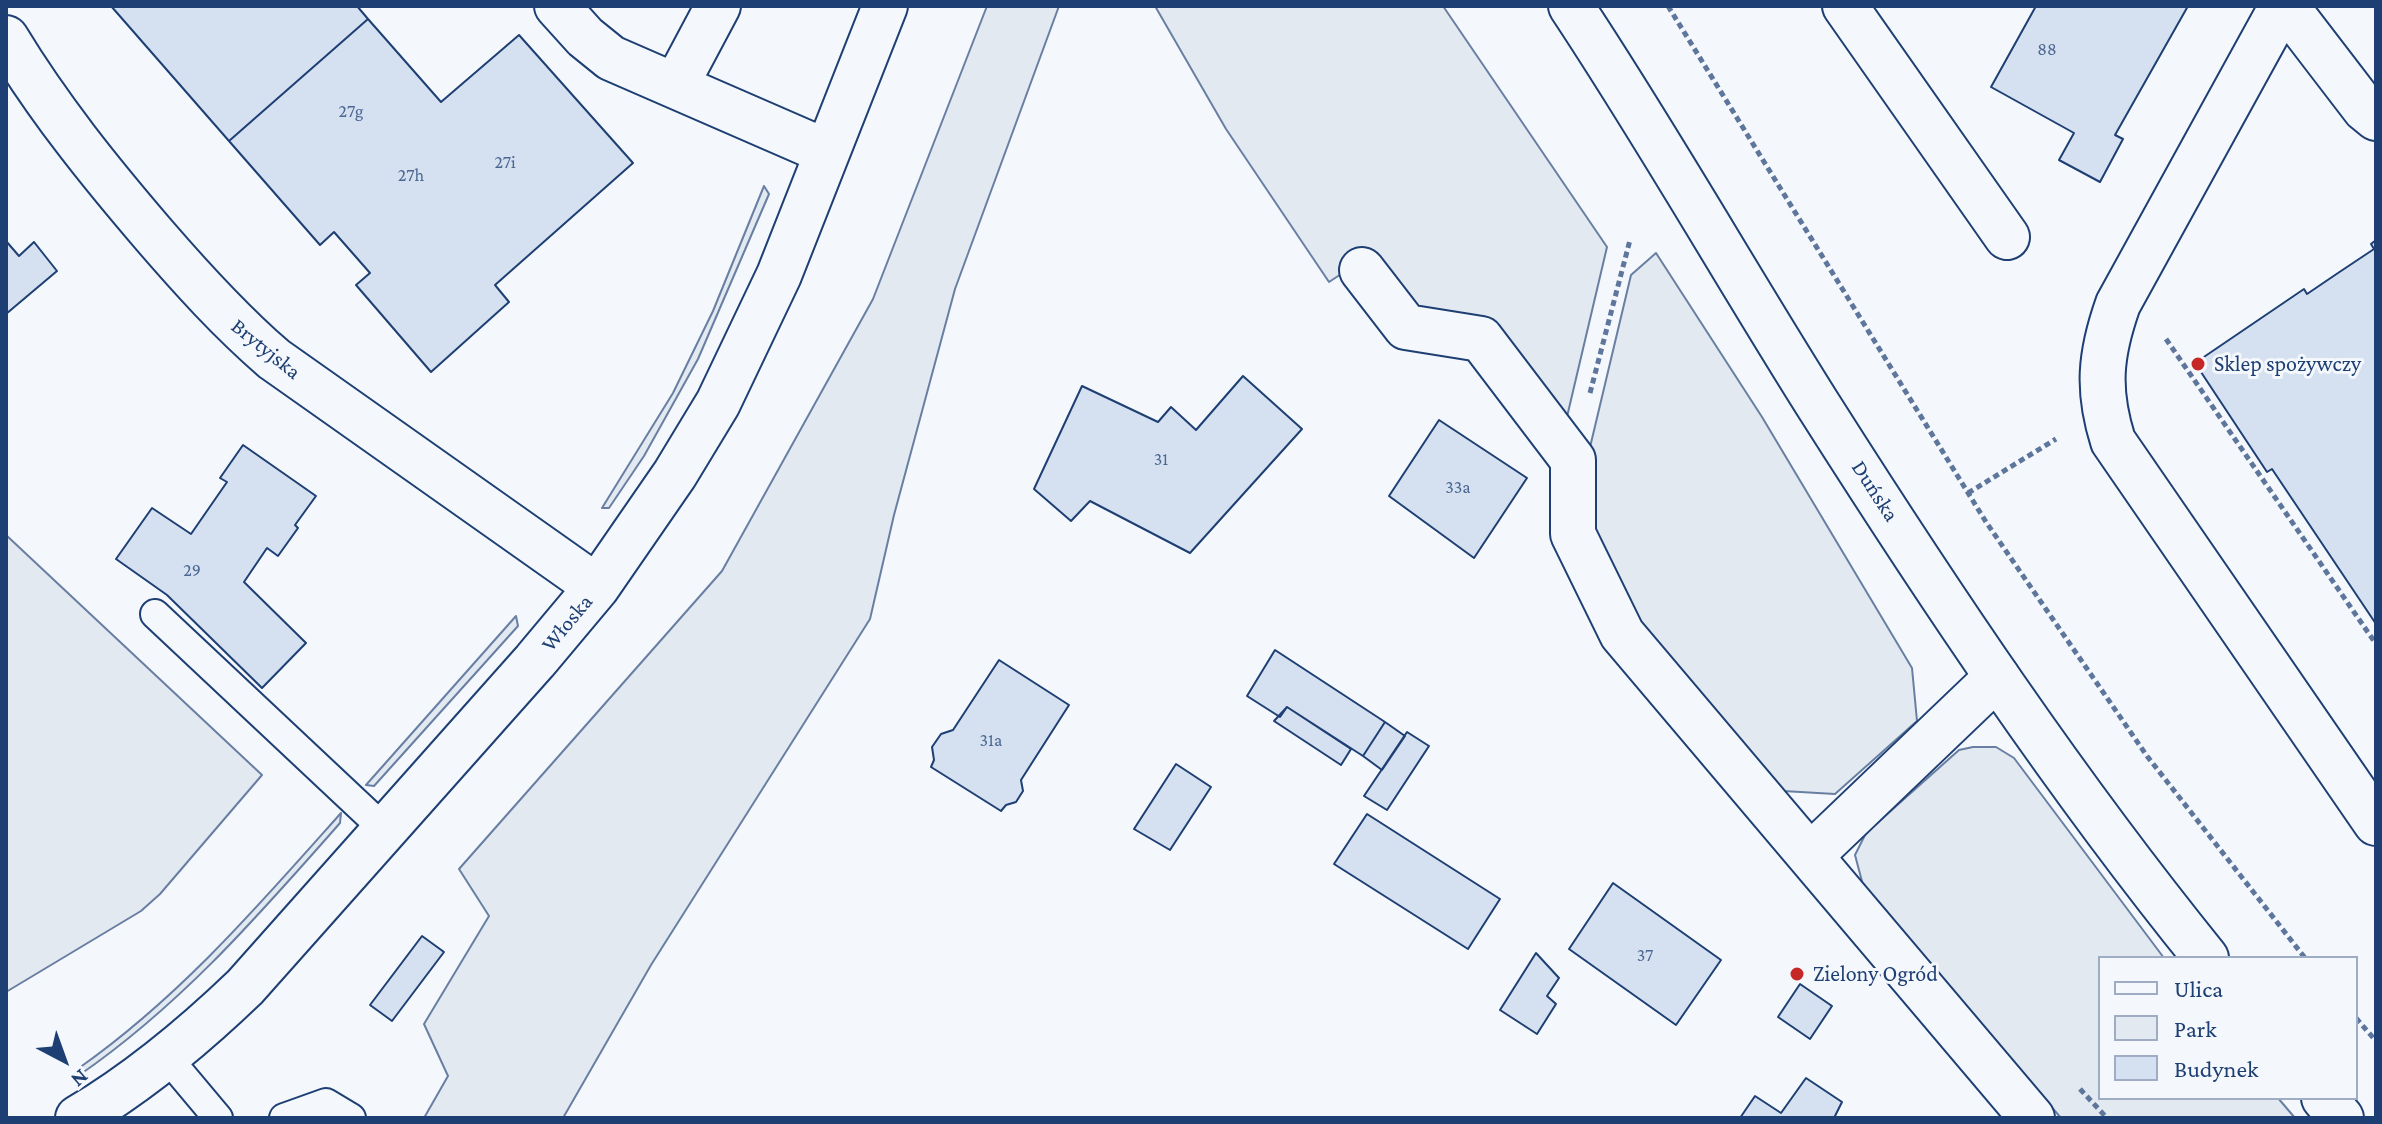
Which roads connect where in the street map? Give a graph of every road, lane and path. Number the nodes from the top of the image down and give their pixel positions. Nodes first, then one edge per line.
1 (557, 6) edge
2 (718, 6) edge
3 (885, 6) edge
4 (1571, 6) edge
5 (1668, 6) edge
6 (1845, 6) edge
7 (2284, 6) edge
8 (6, 38) edge
9 (676, 85) junction
10 (2376, 118) edge
11 (827, 152) junction
12 (2007, 237) dead end
13 (1630, 240) dead end
14 (1362, 270) dead end
15 (2159, 329) dead end
16 (2103, 409) junction
17 (1573, 460) junction
18 (1968, 493) junction
19 (597, 587) junction
20 (155, 614) dead end
21 (2376, 644) edge
22 (1997, 677) junction
23 (2376, 823) edge
24 (385, 830) junction
25 (1810, 856) junction
26 (2204, 956) edge
27 (2303, 956) edge
28 (2358, 1020) edge
29 (2376, 1041) edge
30 (166, 1056) junction
31 (2326, 1100) edge
32 (78, 1118) edge
33 (218, 1118) edge
34 (284, 1118) edge
35 (351, 1118) edge
36 (2032, 1118) edge
37 (2341, 1118) edge

1 - 9 street
2 - 9 street
3 - 11 street, Włoska
4 - 22 street, Duńska
5 - 18 path
6 - 12 street
7 - 10 street
7 - 16 street
8 - 19 street, Brytyjska
9 - 11 street
11 - 19 street, Włoska
13 - 17 path
14 - 17 street
15 - 21 path
16 - 18 path
16 - 23 street
17 - 25 street
18 - 27 path
19 - 24 street, Włoska
20 - 24 lane
22 - 25 street
22 - 26 street, Duńska
24 - 30 street, Włoska
25 - 36 street
28 - 29 path
30 - 32 street, Włoska
30 - 33 lane
31 - 37 street
34 - 35 lane

